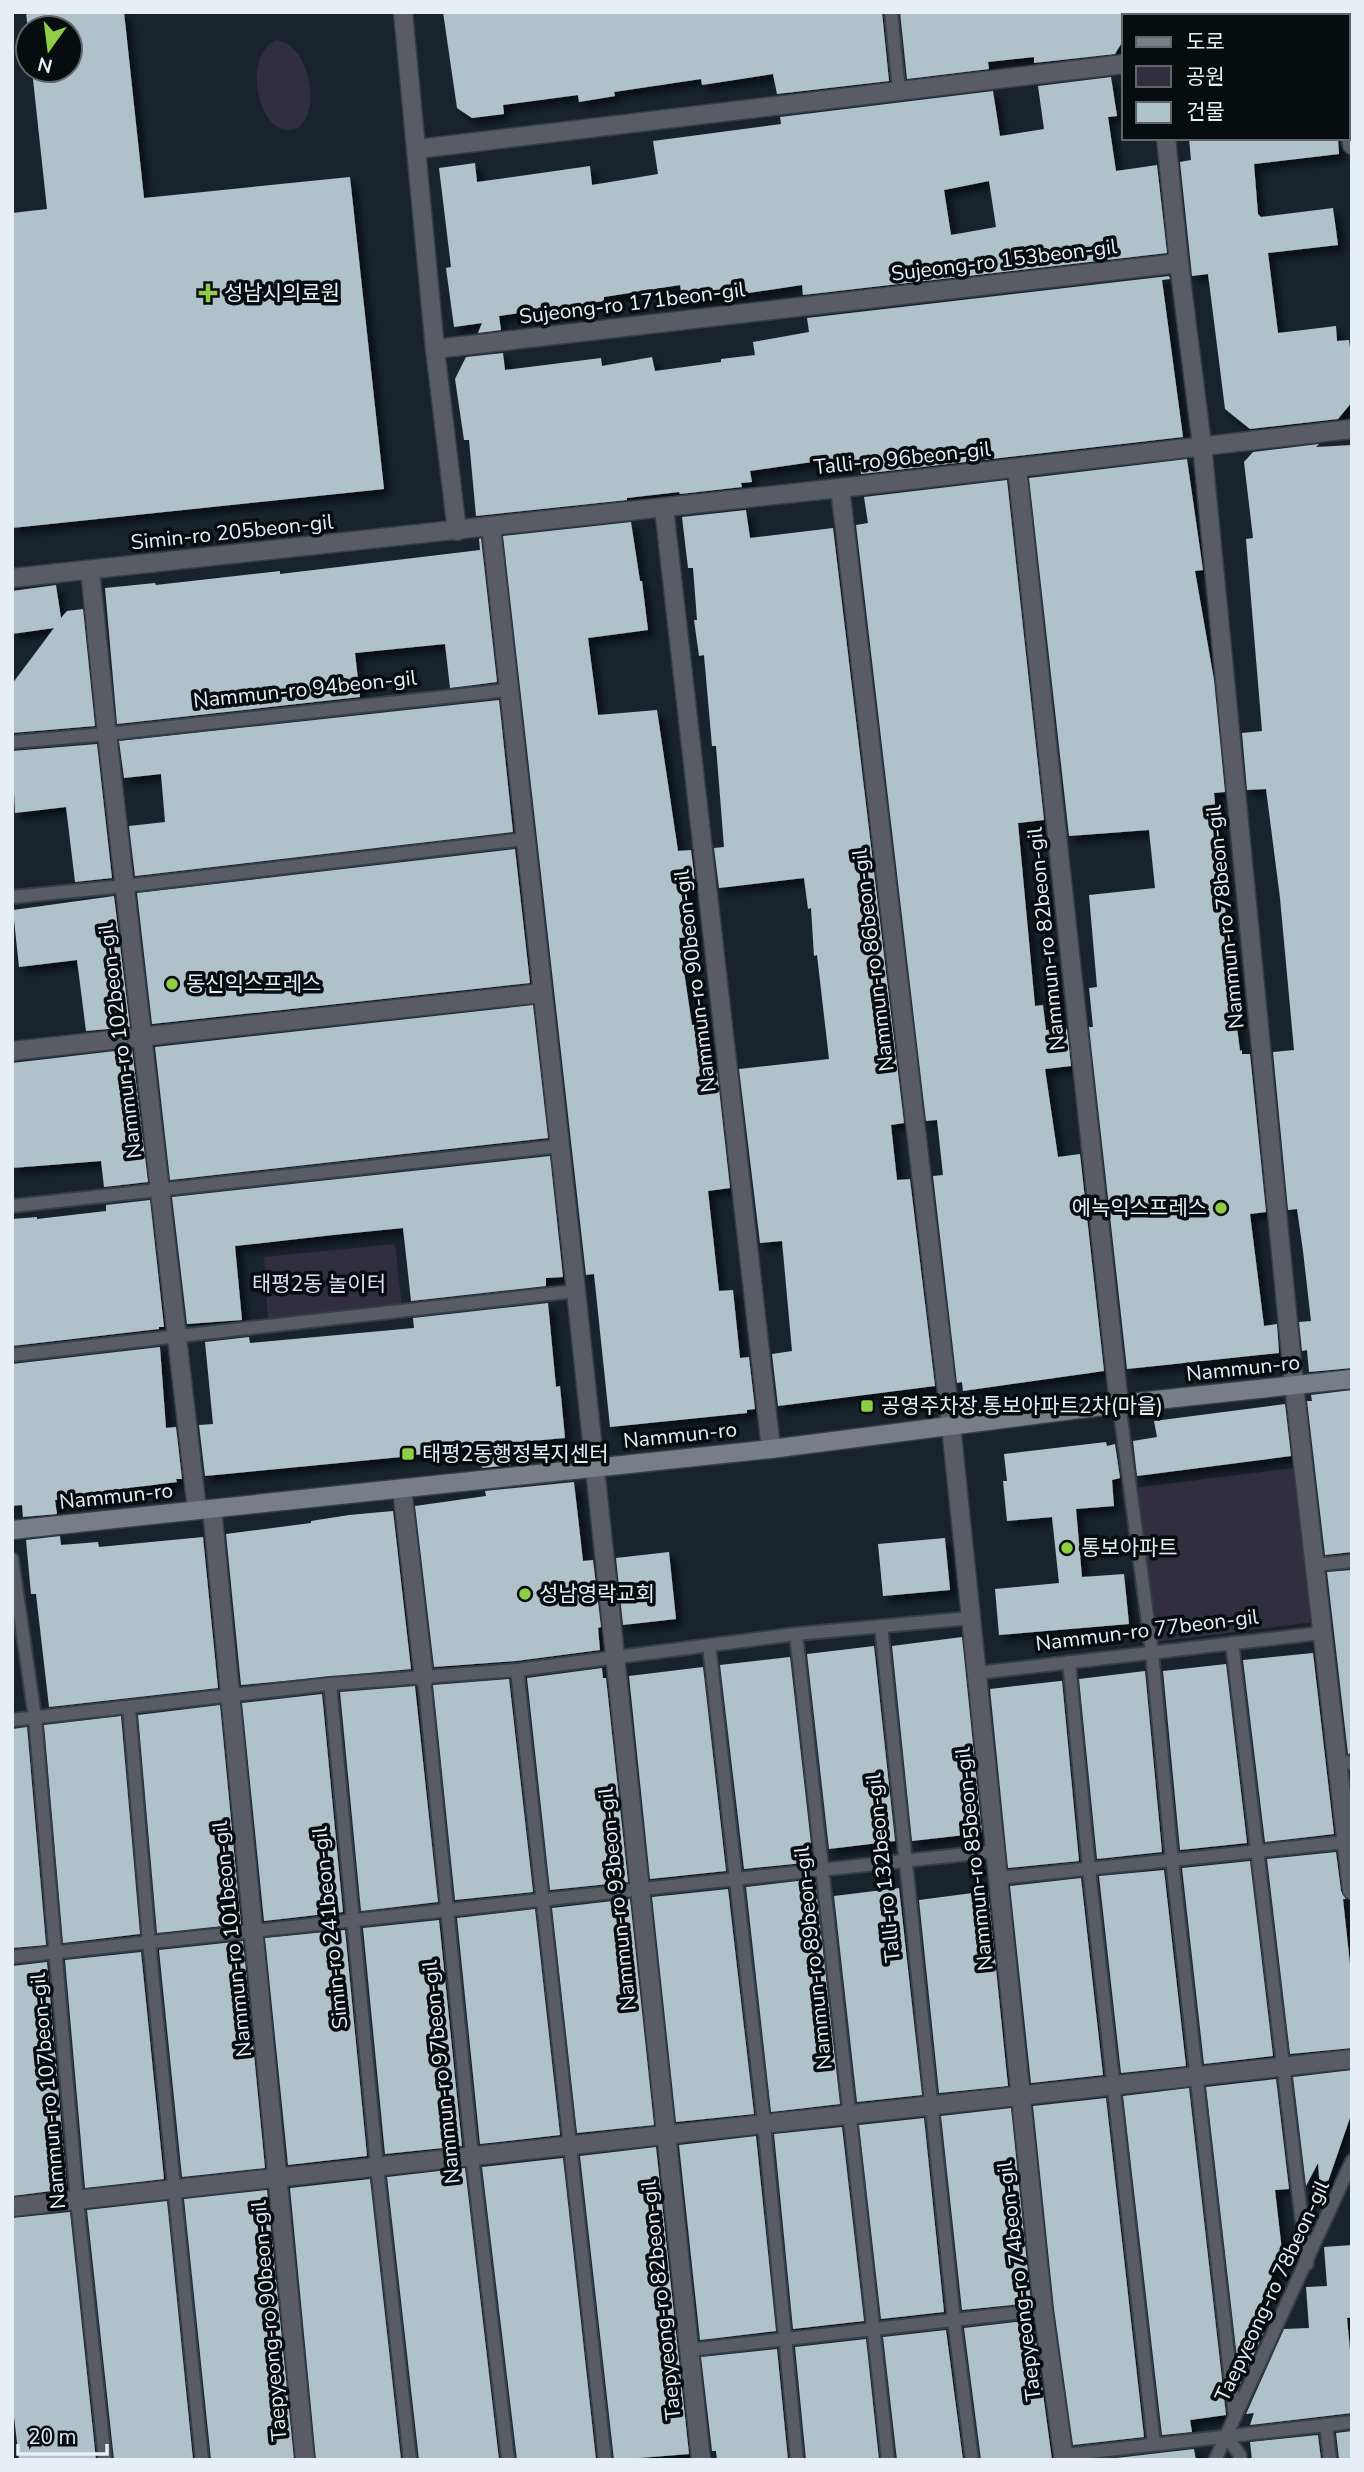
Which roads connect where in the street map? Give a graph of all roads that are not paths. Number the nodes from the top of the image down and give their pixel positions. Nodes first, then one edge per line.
1 (403, 12) edge
2 (891, 12) edge
3 (1122, 64) edge
4 (900, 91) junction
5 (1166, 140) edge
6 (417, 149) junction
7 (1179, 263) junction
8 (834, 303) joint
9 (435, 349) junction
10 (1352, 429) edge
11 (1202, 445) junction
12 (1017, 468) junction
13 (840, 488) junction
14 (664, 508) junction
15 (491, 527) junction
16 (457, 531) junction
17 (90, 570) junction
18 (12, 578) edge
19 (508, 690) junction
20 (107, 734) junction
21 (12, 742) edge
22 (525, 839) junction
23 (125, 886) junction
24 (12, 897) edge
25 (542, 993) junction
26 (143, 1037) junction
27 (12, 1051) edge
28 (559, 1146) junction
29 (160, 1191) junction
30 (12, 1206) edge
31 (576, 1290) junction
32 (177, 1336) junction
33 (12, 1355) edge
34 (1352, 1379) edge
35 (1294, 1385) junction
36 (1119, 1404) junction
37 (951, 1426) junction
38 (771, 1449) junction
39 (594, 1467) junction
40 (402, 1489) junction
41 (205, 1510) junction
42 (12, 1530) edge
43 (12, 1559) edge
44 (1352, 1561) edge
45 (1314, 1565) junction
46 (971, 1618) junction
47 (881, 1626) junction
48 (1322, 1633) junction
49 (796, 1634) junction
50 (1232, 1643) junction
51 (709, 1645) junction
52 (1152, 1653) junction
53 (614, 1657) junction
54 (1069, 1662) junction
55 (517, 1670) junction
56 (977, 1673) junction
57 (424, 1679) junction
58 (330, 1684) junction
59 (230, 1695) junction
60 (129, 1708) junction
61 (35, 1718) junction
62 (12, 1720) edge
63 (1345, 1763) edge
64 (1346, 1842) junction
65 (996, 1850) junction
66 (1257, 1852) junction
67 (905, 1860) junction
68 (1172, 1860) junction
69 (822, 1869) junction
70 (1088, 1870) junction
71 (999, 1878) junction
72 (736, 1879) junction
73 (639, 1889) junction
74 (1352, 1890) edge
75 (542, 1900) junction
76 (446, 1910) junction
77 (352, 1920) junction
78 (255, 1931) junction
79 (149, 1942) junction
80 (55, 1953) junction
81 (12, 1957) edge
82 (1352, 2059) edge
83 (1283, 2067) junction
84 (1197, 2077) junction
85 (1114, 2086) junction
86 (1022, 2096) junction
87 (932, 2106) junction
88 (849, 2115) junction
89 (764, 2124) junction
90 (666, 2135) junction
91 (570, 2146) junction
92 (472, 2156) junction
93 (1352, 2161) edge
94 (377, 2167) junction
95 (278, 2178) junction
96 (175, 2189) junction
97 (77, 2200) junction
98 (12, 2207) edge
99 (1307, 2264) junction
100 (1043, 2310) junction
101 (954, 2320) junction
102 (873, 2330) junction
103 (784, 2340) junction
104 (689, 2350) junction
105 (1235, 2417) junction
106 (1352, 2422) edge
107 (1326, 2425) junction
108 (1226, 2436) junction
109 (1154, 2444) junction
110 (1064, 2457) edge
111 (105, 2460) edge
112 (202, 2460) edge
113 (305, 2460) edge
114 (410, 2460) edge
115 (508, 2460) edge
116 (605, 2460) edge
117 (701, 2460) edge
118 (797, 2460) edge
119 (888, 2460) edge
120 (972, 2460) edge
121 (1215, 2460) edge
122 (1240, 2460) edge
123 (1330, 2460) edge

1 - 6 street
2 - 4 lane
3 - 4 street
4 - 6 street
5 - 7 street
6 - 9 street
7 - 8 street, Sujeong-ro 153beon-gil
7 - 11 street
8 - 9 street, Sujeong-ro 171beon-gil
9 - 16 street
10 - 11 street, Talli-ro 96beon-gil
11 - 12 street, Talli-ro 96beon-gil
11 - 35 street, Nammun-ro 78beon-gil
12 - 13 street, Talli-ro 96beon-gil
12 - 36 street, Nammun-ro 82beon-gil
13 - 14 street, Talli-ro 96beon-gil
13 - 37 street, Nammun-ro 86beon-gil
14 - 15 street, Talli-ro 96beon-gil
14 - 38 street, Nammun-ro 90beon-gil
15 - 16 street, Talli-ro 96beon-gil
15 - 19 street
16 - 17 street, Simin-ro 205beon-gil
17 - 18 street, Simin-ro 205beon-gil
17 - 20 street, Nammun-ro 102beon-gil
19 - 20 lane, Nammun-ro 94beon-gil
19 - 22 street
20 - 21 lane
20 - 23 street, Nammun-ro 102beon-gil
22 - 23 lane
22 - 25 street
23 - 24 lane
23 - 26 street, Nammun-ro 102beon-gil
25 - 26 street
25 - 28 street
26 - 27 street
26 - 29 street, Nammun-ro 102beon-gil
28 - 29 lane
28 - 31 street
29 - 30 lane
29 - 32 street, Nammun-ro 102beon-gil
31 - 32 lane
31 - 39 street
32 - 33 lane
32 - 41 street, Nammun-ro 102beon-gil
34 - 35 main road, Nammun-ro
35 - 36 main road, Nammun-ro
35 - 45 street
36 - 37 main road, Nammun-ro
36 - 52 lane
37 - 38 main road, Nammun-ro
37 - 46 street, Nammun-ro 85beon-gil
38 - 39 main road, Nammun-ro
39 - 40 main road, Nammun-ro
39 - 53 street, Nammun-ro 93beon-gil
40 - 41 main road, Nammun-ro
40 - 57 street, Nammun-ro 97beon-gil
41 - 42 main road, Nammun-ro
41 - 59 street, Nammun-ro 101beon-gil
43 - 61 lane, Nammun-ro 107beon-gil
44 - 45 lane
45 - 48 street
46 - 47 lane
46 - 56 street, Nammun-ro 85beon-gil
47 - 49 lane
47 - 67 lane, Talli-ro 132beon-gil
48 - 50 lane, Nammun-ro 77beon-gil
48 - 63 street
49 - 51 lane
49 - 69 lane, Nammun-ro 89beon-gil
50 - 52 lane, Nammun-ro 77beon-gil
50 - 66 lane
51 - 53 lane
51 - 72 lane
52 - 54 lane, Nammun-ro 77beon-gil
52 - 68 lane
53 - 55 lane
53 - 73 street, Nammun-ro 93beon-gil
54 - 56 lane, Nammun-ro 77beon-gil
54 - 70 lane
55 - 57 lane
55 - 75 lane
56 - 65 street, Nammun-ro 85beon-gil
57 - 58 lane
57 - 76 lane, Nammun-ro 97beon-gil
58 - 59 lane
58 - 77 lane, Simin-ro 241beon-gil
59 - 60 lane
59 - 78 street, Nammun-ro 101beon-gil
60 - 61 lane
60 - 79 lane
61 - 62 lane
61 - 80 lane, Nammun-ro 107beon-gil
63 - 64 street
64 - 66 lane
64 - 74 street
65 - 67 lane
65 - 71 street, Nammun-ro 85beon-gil
66 - 68 lane
66 - 83 lane
67 - 69 lane
67 - 87 lane, Talli-ro 132beon-gil
68 - 70 lane
68 - 84 lane
69 - 72 lane
69 - 88 lane, Nammun-ro 89beon-gil
70 - 71 lane
70 - 85 lane
71 - 86 street, Nammun-ro 85beon-gil
72 - 73 lane
72 - 89 lane
73 - 75 lane
73 - 90 street, Nammun-ro 93beon-gil
75 - 76 lane
75 - 91 lane
76 - 77 lane
76 - 92 lane, Nammun-ro 97beon-gil
77 - 78 lane
77 - 94 lane, Simin-ro 241beon-gil
78 - 79 lane
78 - 95 street, Nammun-ro 101beon-gil
79 - 80 lane
79 - 96 lane
80 - 81 lane
80 - 97 lane, Nammun-ro 107beon-gil
82 - 83 street
83 - 84 street
83 - 99 lane
84 - 85 street
84 - 105 lane
85 - 86 street
85 - 109 lane
86 - 87 street
86 - 100 street, Taepyeong-ro 74beon-gil
87 - 88 street
87 - 101 lane, Talli-ro 132beon-gil
88 - 89 street
88 - 102 lane, Nammun-ro 89beon-gil
89 - 90 street
89 - 103 lane
90 - 91 street
90 - 104 street, Taepyeong-ro 82beon-gil
91 - 92 street
91 - 116 lane
92 - 94 street
92 - 115 lane, Nammun-ro 97beon-gil
93 - 99 lane, Taepyeong-ro 78beon-gil
94 - 95 street
94 - 114 lane, Simin-ro 241beon-gil
95 - 96 street
95 - 113 street, Taepyeong-ro 90beon-gil
96 - 97 street
96 - 112 lane
97 - 98 street
97 - 111 lane, Nammun-ro 107beon-gil
99 - 105 lane, Taepyeong-ro 78beon-gil
100 - 101 lane
100 - 110 street, Taepyeong-ro 74beon-gil
101 - 102 lane
101 - 120 lane, Talli-ro 132beon-gil
102 - 103 lane
102 - 119 lane, Nammun-ro 89beon-gil
103 - 104 lane
103 - 118 lane
104 - 117 street, Taepyeong-ro 82beon-gil
105 - 108 lane, Taepyeong-ro 78beon-gil
106 - 107 lane, Taepyeong-ro 78beon-gil
107 - 108 lane, Taepyeong-ro 78beon-gil
107 - 123 lane
108 - 109 lane, Taepyeong-ro 78beon-gil
108 - 121 lane, Taepyeong-ro 78beon-gil
108 - 122 lane
109 - 110 lane, Taepyeong-ro 78beon-gil

